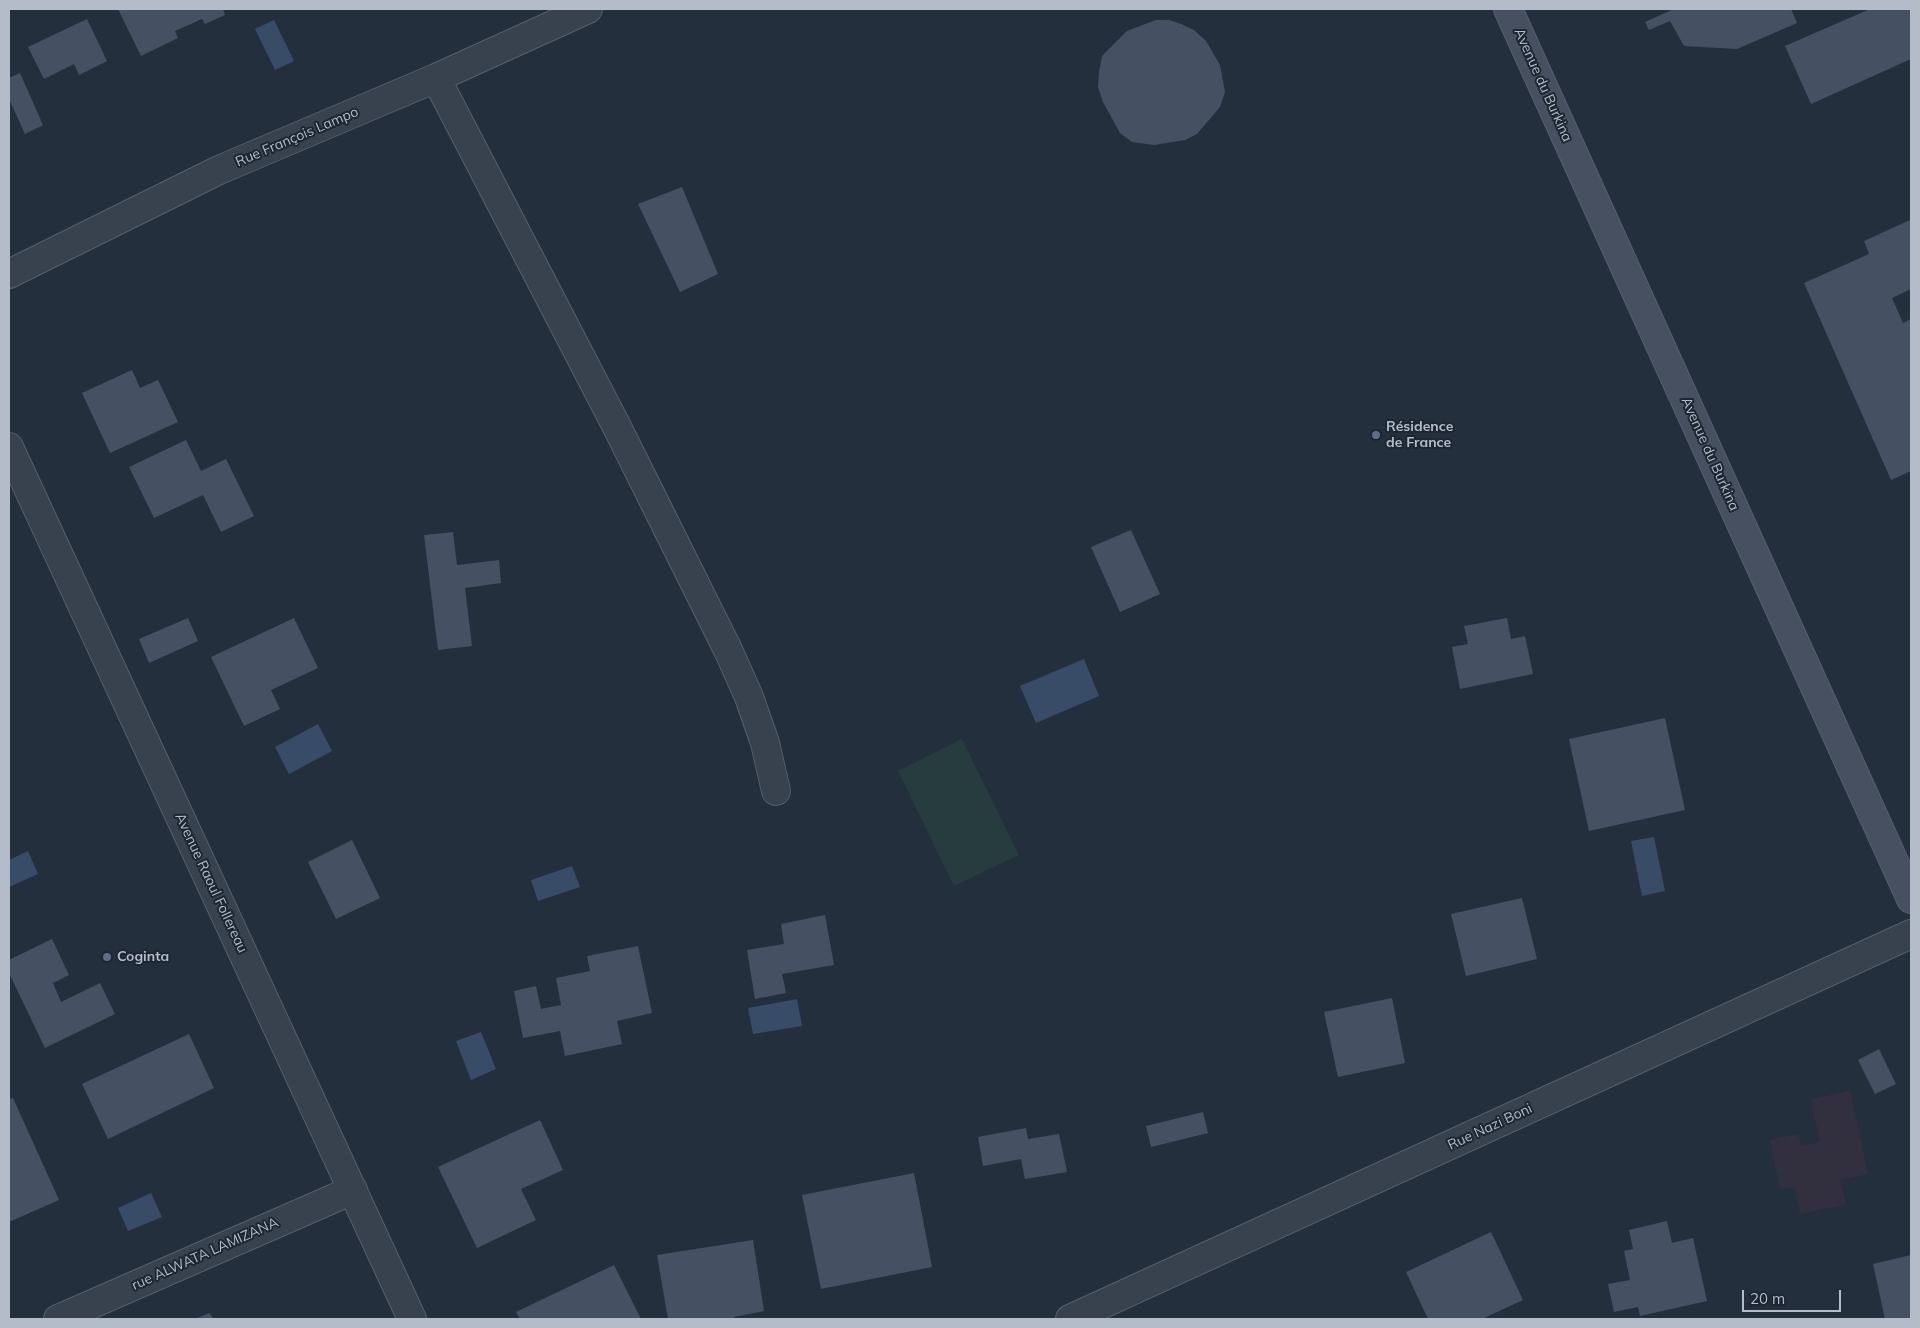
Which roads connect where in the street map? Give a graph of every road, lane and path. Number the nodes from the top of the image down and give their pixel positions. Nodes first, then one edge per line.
1 (588, 9) edge
2 (1508, 9) edge
3 (557, 15) edge
4 (436, 78) junction
5 (9, 274) edge
6 (9, 447) edge
7 (776, 791) dead end
8 (1911, 899) edge
9 (1911, 934) edge
10 (353, 1190) junction
11 (58, 1319) edge
12 (412, 1319) edge
13 (1070, 1319) edge

1 - 3 street, Rue François Lampo
2 - 8 main road, Avenue du Burkina
3 - 4 street, Rue François Lampo
4 - 5 street, Rue François Lampo
4 - 7 street
6 - 10 street, Avenue Raoul Follereau
9 - 13 street, Rue Nazi Boni
10 - 11 street, rue ALWATA LAMIZANA
10 - 12 street, Avenue Raoul Follereau

